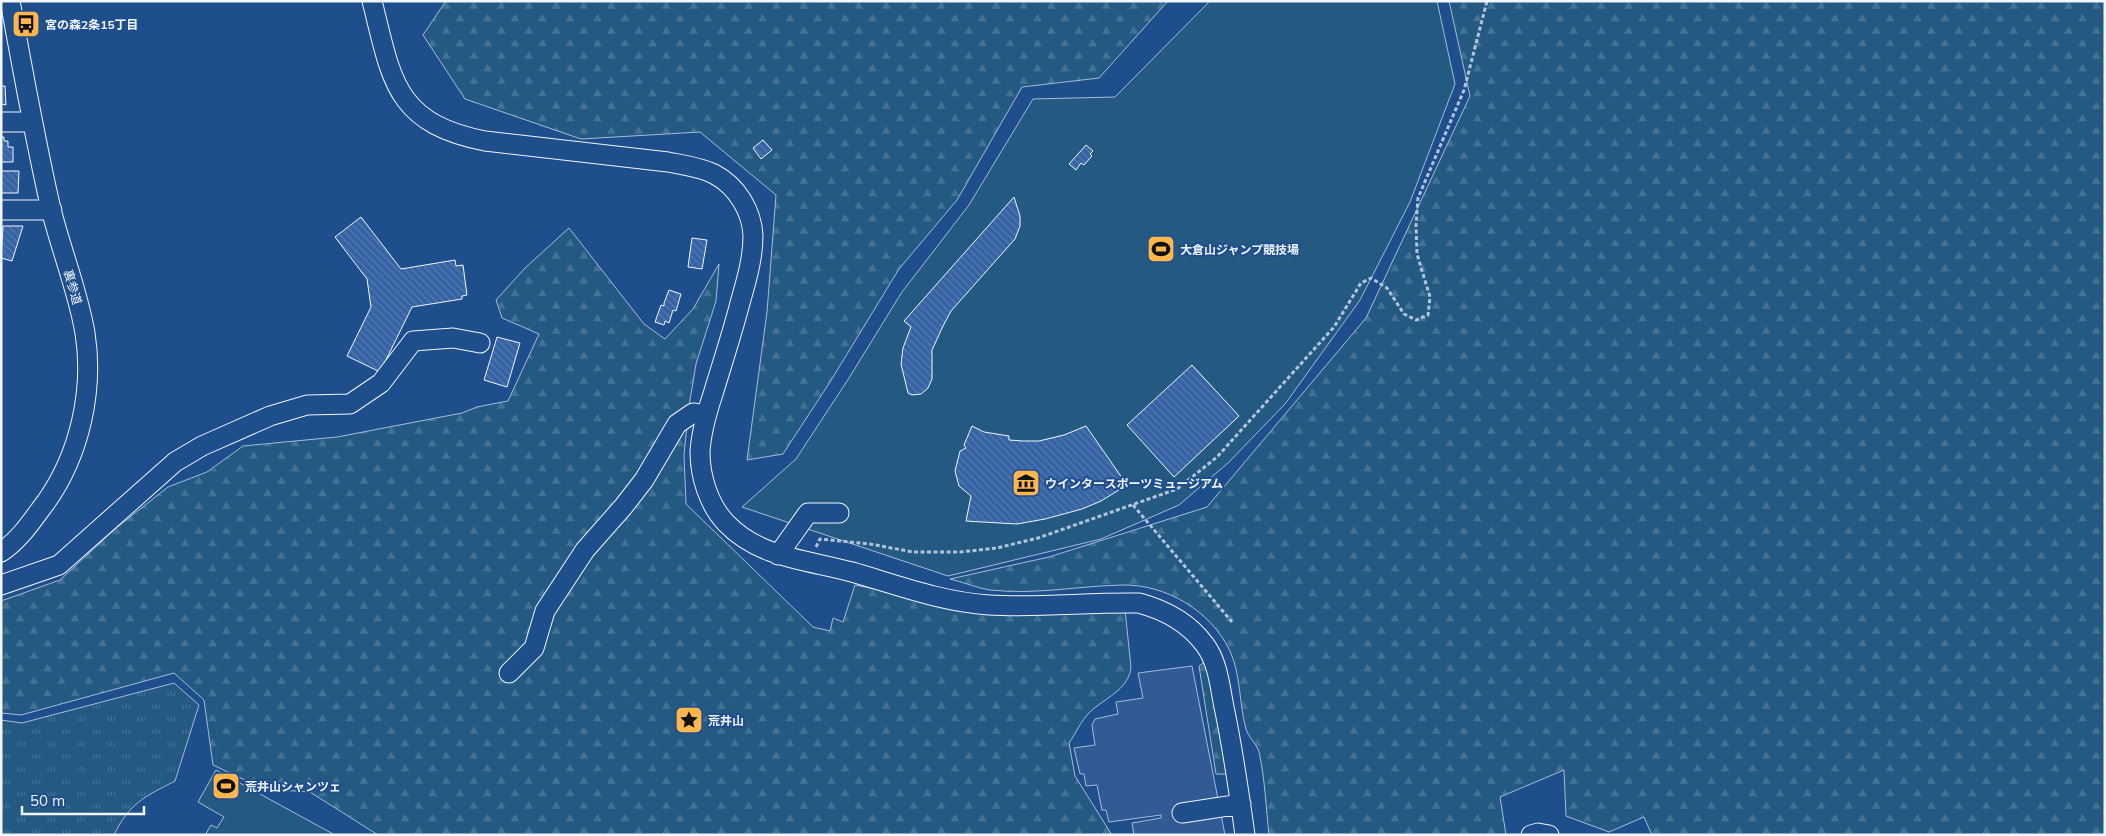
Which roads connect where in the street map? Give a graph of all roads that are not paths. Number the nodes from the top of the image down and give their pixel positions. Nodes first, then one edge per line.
1 (10, 1) edge
2 (372, 1) edge
3 (1, 122) edge
4 (32, 122) junction
5 (1, 210) edge
6 (52, 210) junction
7 (480, 343) dead end
8 (706, 416) junction
9 (839, 513) dead end
10 (1, 552) edge
11 (778, 555) junction
12 (1, 584) edge
13 (509, 673) dead end
14 (1241, 804) junction
15 (1182, 813) dead end
16 (1245, 835) edge
17 (1531, 835) edge
18 (1549, 835) edge

1 - 4 street, 裏参道
2 - 8 street
3 - 4 street
4 - 6 street, 裏参道
5 - 6 street
6 - 10 street, 裏参道
7 - 12 street
8 - 11 street
8 - 13 street
9 - 11 street
11 - 14 street
14 - 15 street
14 - 16 street
17 - 18 street

